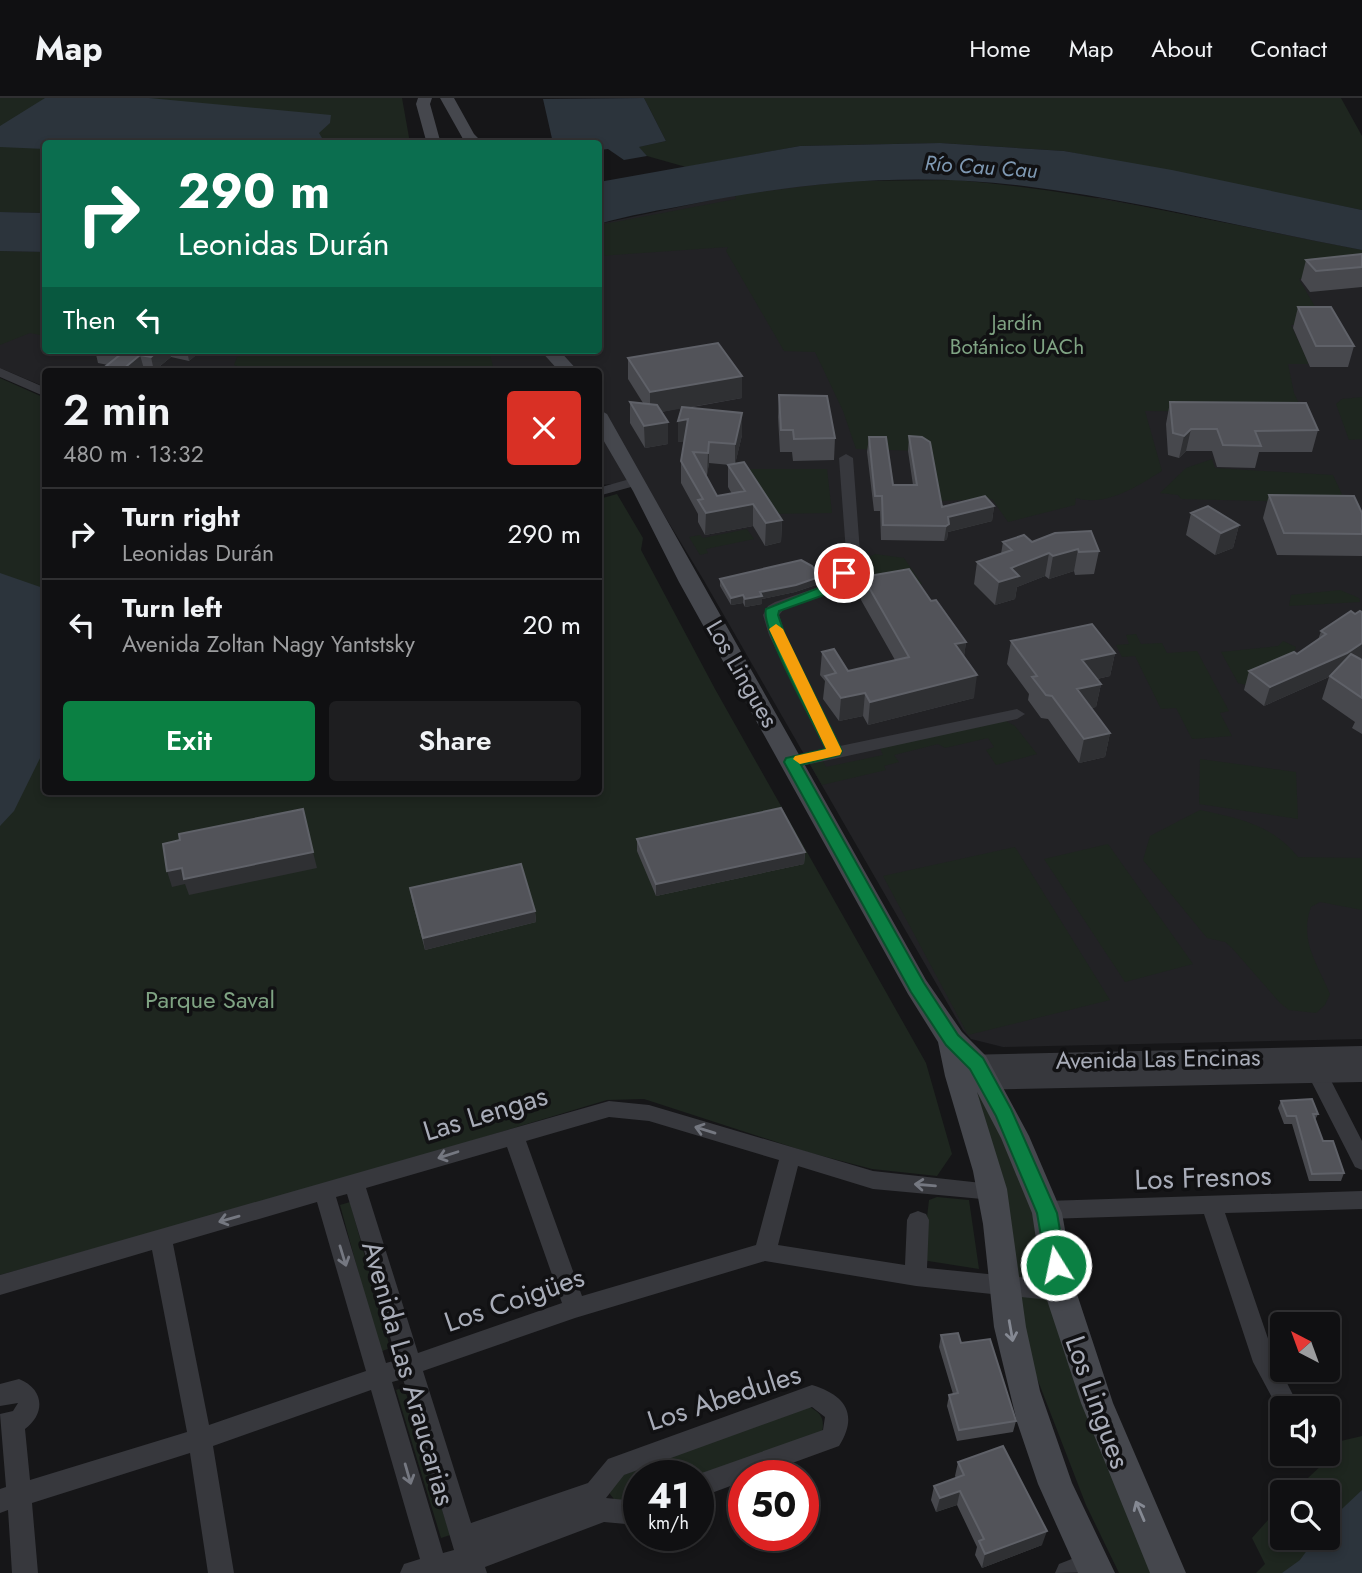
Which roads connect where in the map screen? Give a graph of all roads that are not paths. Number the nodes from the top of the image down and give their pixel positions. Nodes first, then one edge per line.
1 (425, 98) edge
2 (436, 98) edge
3 (447, 98) edge
4 (433, 140) edge
5 (458, 140) edge
6 (472, 140) edge
7 (553, 354) edge
8 (566, 368) edge
9 (0, 372) edge
10 (42, 391) edge
11 (602, 421) edge
12 (846, 458) dead end
13 (637, 481) junction
14 (602, 491) edge
15 (1017, 714) dead end
16 (835, 751) junction
17 (792, 762) junction
18 (1362, 1055) edge
19 (1319, 1067) junction
20 (974, 1071) junction
21 (1362, 1073) edge
22 (513, 1135) junction
23 (791, 1155) junction
24 (1362, 1161) edge
25 (354, 1183) junction
26 (324, 1191) junction
27 (993, 1191) junction
28 (1362, 1200) edge
29 (1211, 1203) junction
30 (1046, 1210) junction
31 (918, 1220) dead end
32 (161, 1239) junction
33 (765, 1252) junction
34 (916, 1276) junction
35 (0, 1285) edge
36 (1005, 1285) junction
37 (1060, 1291) junction
38 (575, 1308) junction
39 (411, 1365) junction
40 (379, 1376) junction
41 (0, 1395) edge
42 (1282, 1396) edge
43 (7, 1424) edge
44 (200, 1439) junction
45 (635, 1460) edge
46 (623, 1464) edge
47 (714, 1480) edge
48 (9, 1498) edge
49 (600, 1501) junction
50 (623, 1511) edge
51 (470, 1556) edge
52 (1082, 1570) edge
53 (428, 1571) edge
54 (25, 1573) edge
55 (221, 1573) edge
56 (1168, 1573) edge

1 - 4 main road
2 - 5 main road
3 - 6 main road
7 - 8 main road
9 - 10 street
11 - 13 main road, Los Lingues
12 - 16 street
13 - 14 street
13 - 17 main road, Los Lingues
15 - 16 street
16 - 17 street
17 - 20 main road, Los Lingues
18 - 19 street, Avenida Las Encinas
19 - 20 street, Avenida Las Encinas
19 - 21 street, Avenida Las Encinas
19 - 24 street
20 - 27 main road, Los Lingues
20 - 30 main road, Los Lingues
23 -> 22 street, Las Lengas
22 -> 25 street, Las Lengas
22 - 38 street
27 -> 23 street, Las Lengas
23 - 33 street
25 - 26 street, Las Lengas
25 - 39 street, Avenida Las Araucarias
26 -> 32 street, Las Lengas
26 -> 40 street, Avenida Las Araucarias
27 - 36 main road, Los Lingues
28 - 29 street, Los Fresnos
29 - 30 street, Los Fresnos
29 - 42 street
30 - 37 main road, Los Lingues
31 - 34 street
32 - 35 street, Las Lengas
32 - 44 street
33 - 34 street, Los Coigües
33 - 38 street, Los Coigües
34 - 36 street, Los Coigües
36 - 37 street, Los Coigües
36 -> 52 main road, Los Lingues
56 -> 37 main road, Los Lingues
38 - 39 street, Los Coigües
39 - 40 street, Los Coigües
39 - 51 street, Avenida Las Araucarias
40 - 44 street, Los Coigües
40 -> 53 street, Avenida Las Araucarias
41 - 43 street
43 - 48 street
44 - 48 street, Los Coigües
44 - 55 street
45 - 47 street, Los Abedules
46 - 49 street, Los Abedules
48 - 54 street
49 - 50 street, Los Abedules
49 - 51 street, Los Abedules
51 - 53 street, Los Abedules

